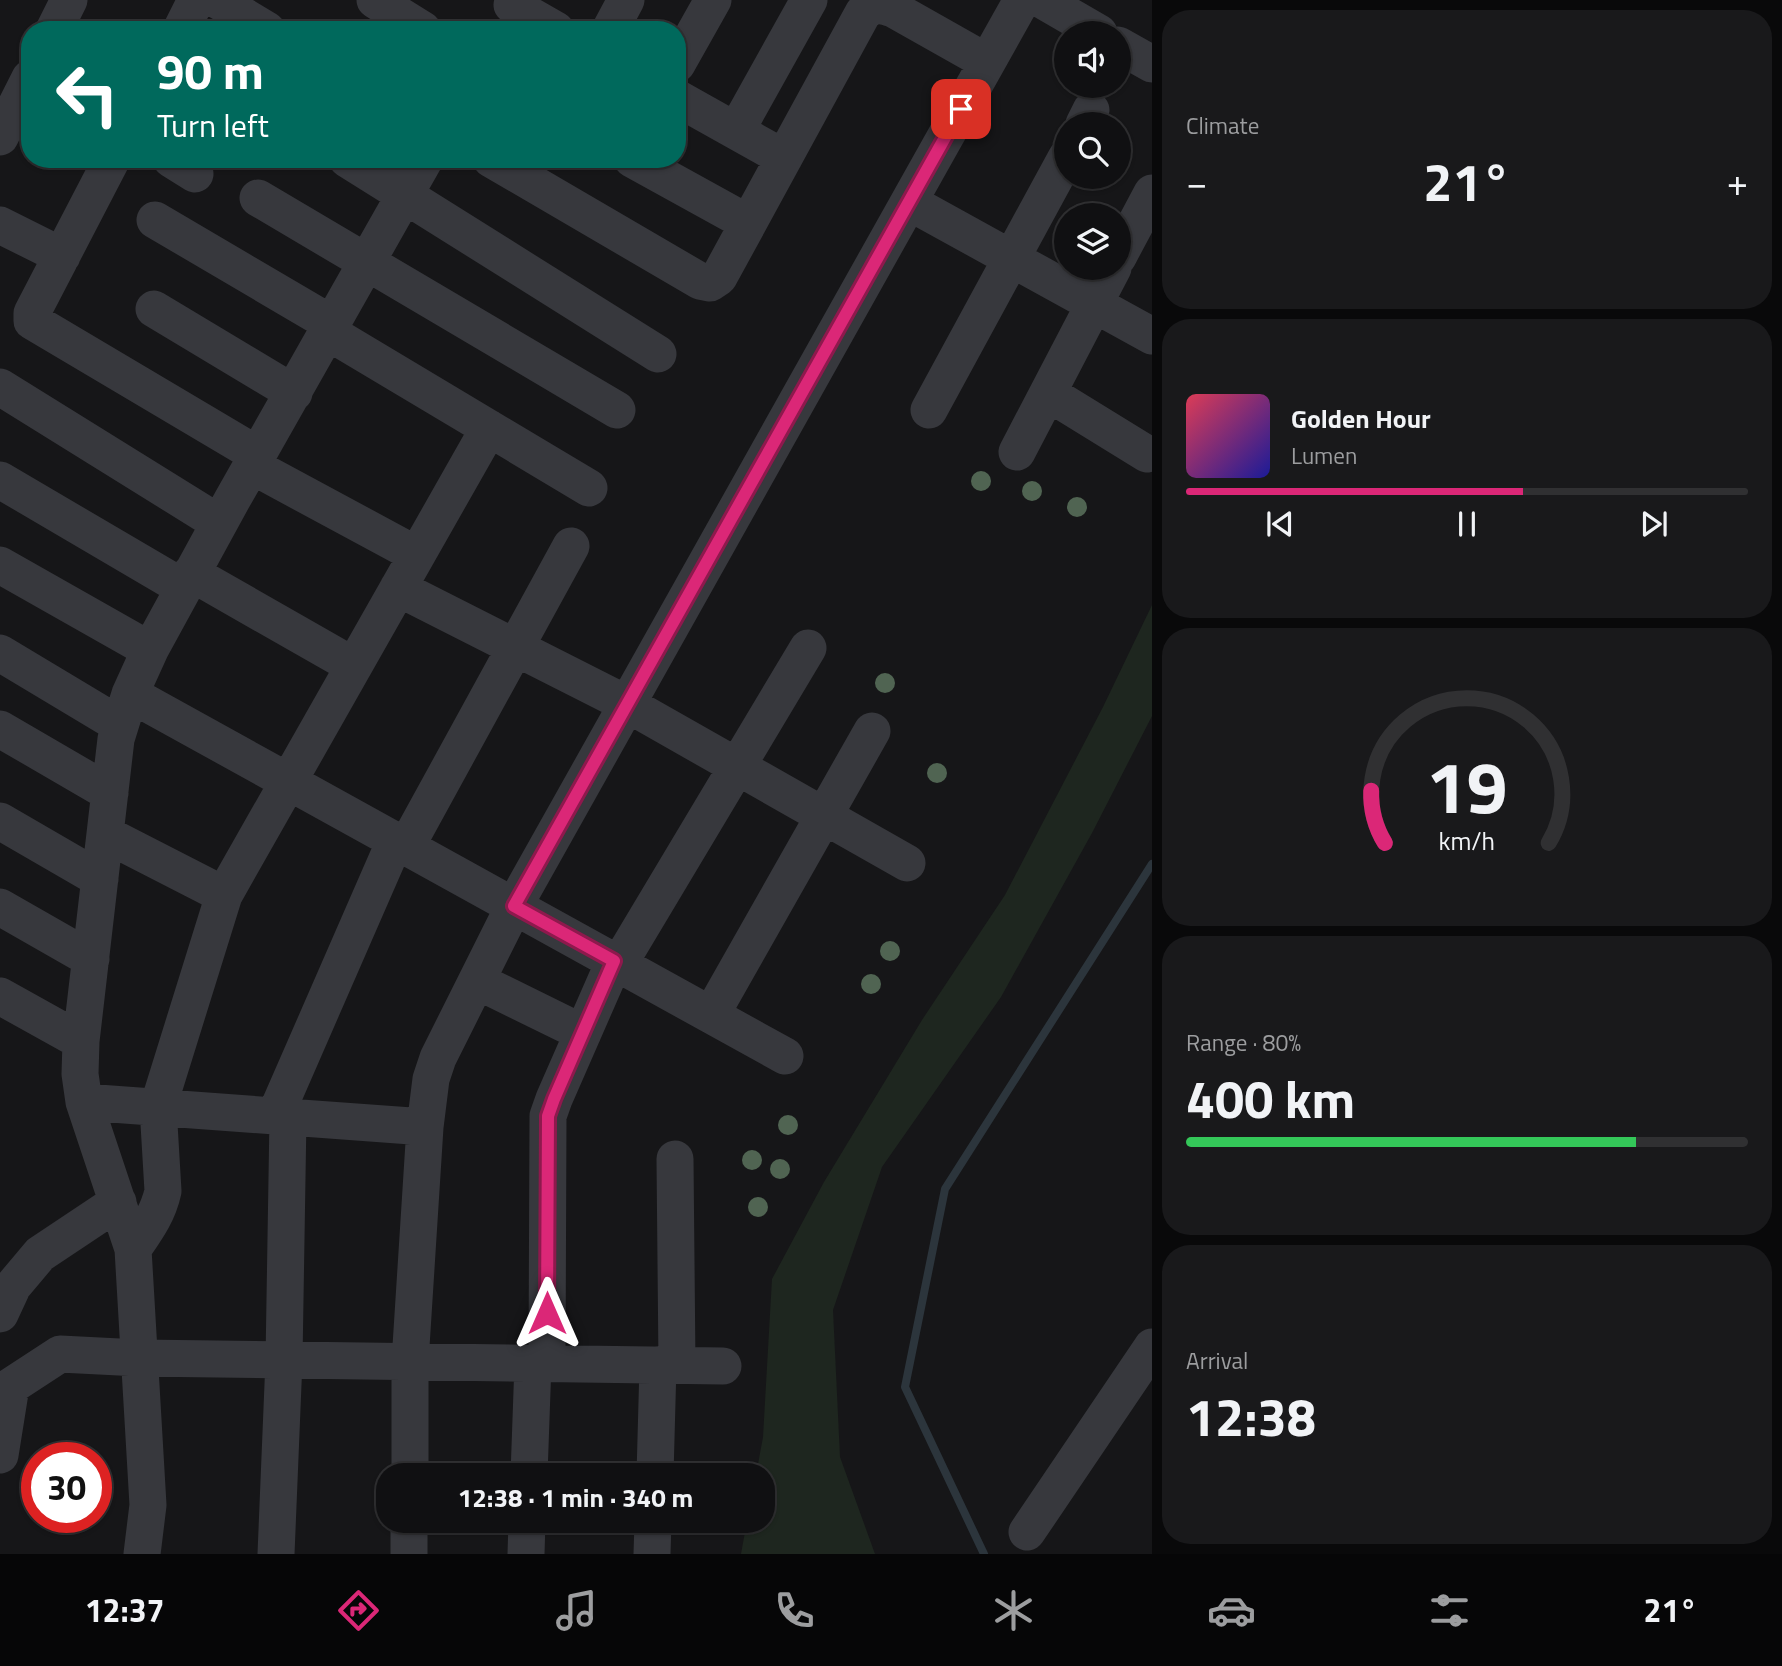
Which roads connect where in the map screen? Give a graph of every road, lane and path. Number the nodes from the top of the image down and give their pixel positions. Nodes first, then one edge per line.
1 (69, 0) edge
2 (197, 0) edge
3 (217, 0) edge
4 (375, 0) edge
5 (626, 0) edge
6 (713, 0) edge
7 (809, 0) edge
8 (1022, 0) edge
9 (1042, 0) edge
10 (509, 12) edge
11 (58, 21) edge
12 (186, 21) edge
13 (252, 21) edge
14 (409, 21) edge
15 (532, 21) edge
16 (615, 21) edge
17 (1078, 21) edge
18 (686, 49) edge
19 (1131, 52) edge
20 (987, 62) junction
21 (1152, 64) edge
22 (21, 96) edge
23 (686, 103) edge
24 (736, 131) junction
25 (0, 137) edge
26 (784, 159) junction
27 (107, 168) edge
28 (360, 168) edge
29 (420, 168) edge
30 (506, 168) edge
31 (648, 168) edge
32 (1054, 180) edge
33 (1152, 193) edge
34 (404, 197) junction
35 (258, 198) dead end
36 (909, 202) junction
37 (155, 220) dead end
38 (748, 223) junction
39 (0, 225) edge
40 (1131, 233) edge
41 (62, 257) junction
42 (1012, 259) junction
43 (367, 263) junction
44 (1107, 280) edge
45 (1094, 304) junction
46 (155, 309) dead end
47 (330, 328) junction
48 (1152, 335) edge
49 (658, 354) dead end
50 (0, 387) edge
51 (293, 393) junction
52 (1048, 393) junction
53 (617, 410) dead end
54 (929, 410) dead end
55 (489, 428) junction
56 (1017, 452) dead end
57 (1147, 454) dead end
58 (255, 461) junction
59 (0, 480) edge
60 (589, 488) dead end
61 (219, 523) junction
62 (571, 546) dead end
63 (417, 555) junction
64 (0, 565) edge
65 (188, 581) junction
66 (398, 588) junction
67 (514, 645) junction
68 (808, 648) dead end
69 (150, 650) junction
70 (0, 653) edge
71 (355, 666) junction
72 (627, 704) junction
73 (125, 710) junction
74 (0, 729) edge
75 (872, 731) dead end
76 (738, 766) junction
77 (289, 782) junction
78 (110, 793) junction
79 (824, 816) junction
80 (0, 821) edge
81 (105, 834) junction
82 (400, 844) junction
83 (907, 863) dead end
84 (100, 878) junction
85 (225, 895) junction
86 (514, 906) junction
87 (0, 907) edge
88 (91, 959) junction
89 (617, 963) junction
90 (477, 981) junction
91 (0, 996) edge
92 (711, 1015) junction
93 (583, 1033) junction
94 (81, 1041) junction
95 (785, 1056) dead end
96 (85, 1102) junction
97 (158, 1107) junction
98 (282, 1116) junction
99 (425, 1127) junction
100 (675, 1159) dead end
101 (118, 1202) junction
102 (133, 1249) junction
103 (0, 1314) edge
104 (1152, 1347) edge
105 (139, 1358) junction
106 (284, 1360) junction
107 (410, 1362) junction
108 (540, 1363) junction
109 (668, 1365) junction
110 (723, 1366) dead end
111 (0, 1455) edge
112 (410, 1463) edge
113 (529, 1463) edge
114 (656, 1463) edge
115 (1027, 1532) dead end
116 (409, 1533) edge
117 (527, 1533) edge
118 (653, 1533) edge
119 (142, 1554) edge
120 (276, 1554) edge
121 (409, 1554) edge
122 (526, 1554) edge
123 (652, 1554) edge

1 - 11 street
2 - 12 street
3 - 13 street
4 - 14 street
5 - 16 street
6 - 18 street
7 - 24 street
8 - 20 street
9 - 17 street
10 - 15 street
19 - 21 street
20 - 26 street
20 - 36 street
22 - 25 street
23 - 24 street
24 - 26 street
26 - 38 street
27 - 41 street
28 - 34 street
29 - 34 street
30 - 38 street
31 - 38 street
32 - 42 street
33 - 40 street
34 - 43 street
34 - 49 street
35 - 43 street
36 - 42 street
36 - 72 street
37 - 47 street
39 - 41 street
41 - 58 street
42 - 45 street
42 - 54 street
43 - 47 street
43 - 53 street
44 - 45 street
45 - 48 street
45 - 52 street
46 - 51 street
47 - 51 street
47 - 55 street
50 - 61 street
51 - 58 street
52 - 56 street
52 - 57 street
55 - 60 street
55 - 63 street
58 - 61 street
58 - 63 street
59 - 65 street
61 - 65 street
62 - 67 street
63 - 66 street
64 - 69 street
65 - 69 street
65 - 71 street
66 - 67 street
66 - 71 street
67 - 72 street
67 - 82 street
68 - 76 street
69 - 73 street
70 - 73 street
71 - 77 street
72 - 76 street
72 - 86 street
73 - 77 street
73 - 78 street
74 - 78 street
75 - 79 street
76 - 79 street
76 - 89 street
77 - 82 street
77 - 85 street
78 - 81 street
79 - 83 street
79 - 92 street
80 - 84 street
81 - 84 street
81 - 85 street
82 - 86 street
82 - 98 street
84 - 88 street
85 - 97 street
86 - 89 street
86 - 90 street
87 - 88 street
88 - 94 street
89 - 92 street
89 - 93 street
90 - 93 street
90 - 99 street
91 - 94 street
92 - 95 street
93 - 108 street
94 - 96 street
96 - 97 street
96 - 101 street
97 - 98 street
97 - 102 street
98 - 99 street
98 - 106 street
99 - 107 street
100 - 109 street
101 - 102 street
101 - 103 street
102 - 105 street
104 - 115 street
105 - 106 street
105 - 111 street
105 - 119 street
106 - 107 street
106 - 120 street
107 - 108 street
107 - 112 street
108 - 109 street
108 - 113 street
109 - 110 street
109 - 114 street
116 - 121 street
117 - 122 street
118 - 123 street

